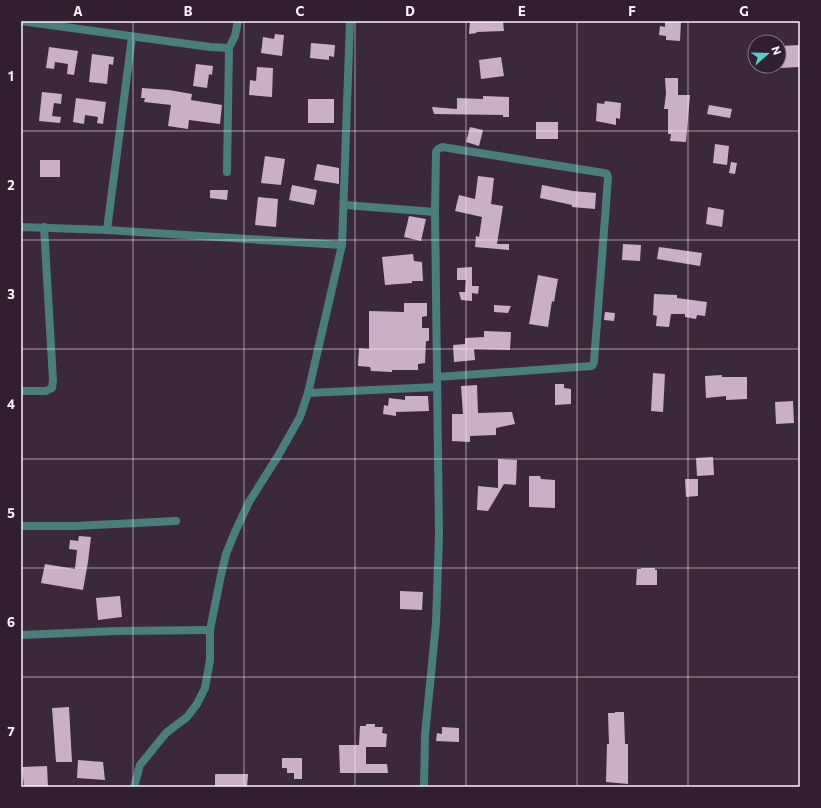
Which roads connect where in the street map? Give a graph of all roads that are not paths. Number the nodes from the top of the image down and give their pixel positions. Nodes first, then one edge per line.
1 (21, 21) edge
2 (238, 21) edge
3 (350, 21) edge
4 (132, 37) junction
5 (229, 48) junction
6 (227, 172) dead end
7 (345, 205) junction
8 (435, 212) junction
9 (21, 227) edge
10 (44, 227) junction
11 (107, 230) junction
12 (342, 245) junction
13 (437, 377) junction
14 (437, 387) junction
15 (21, 391) edge
16 (308, 393) junction
17 (176, 522) dead end
18 (21, 526) edge
19 (210, 630) junction
20 (21, 635) edge
21 (134, 787) edge
22 (424, 787) edge

1 - 4 street
2 - 5 street
3 - 7 street
4 - 5 street
4 - 11 street
5 - 6 street
7 - 8 street
7 - 12 street
8 - 13 street
8 - 13 street
9 - 10 street
10 - 11 street
10 - 15 street
11 - 12 street
12 - 16 street
13 - 14 street
14 - 16 street
14 - 22 street
16 - 19 street
17 - 18 street
19 - 20 street
19 - 21 street

